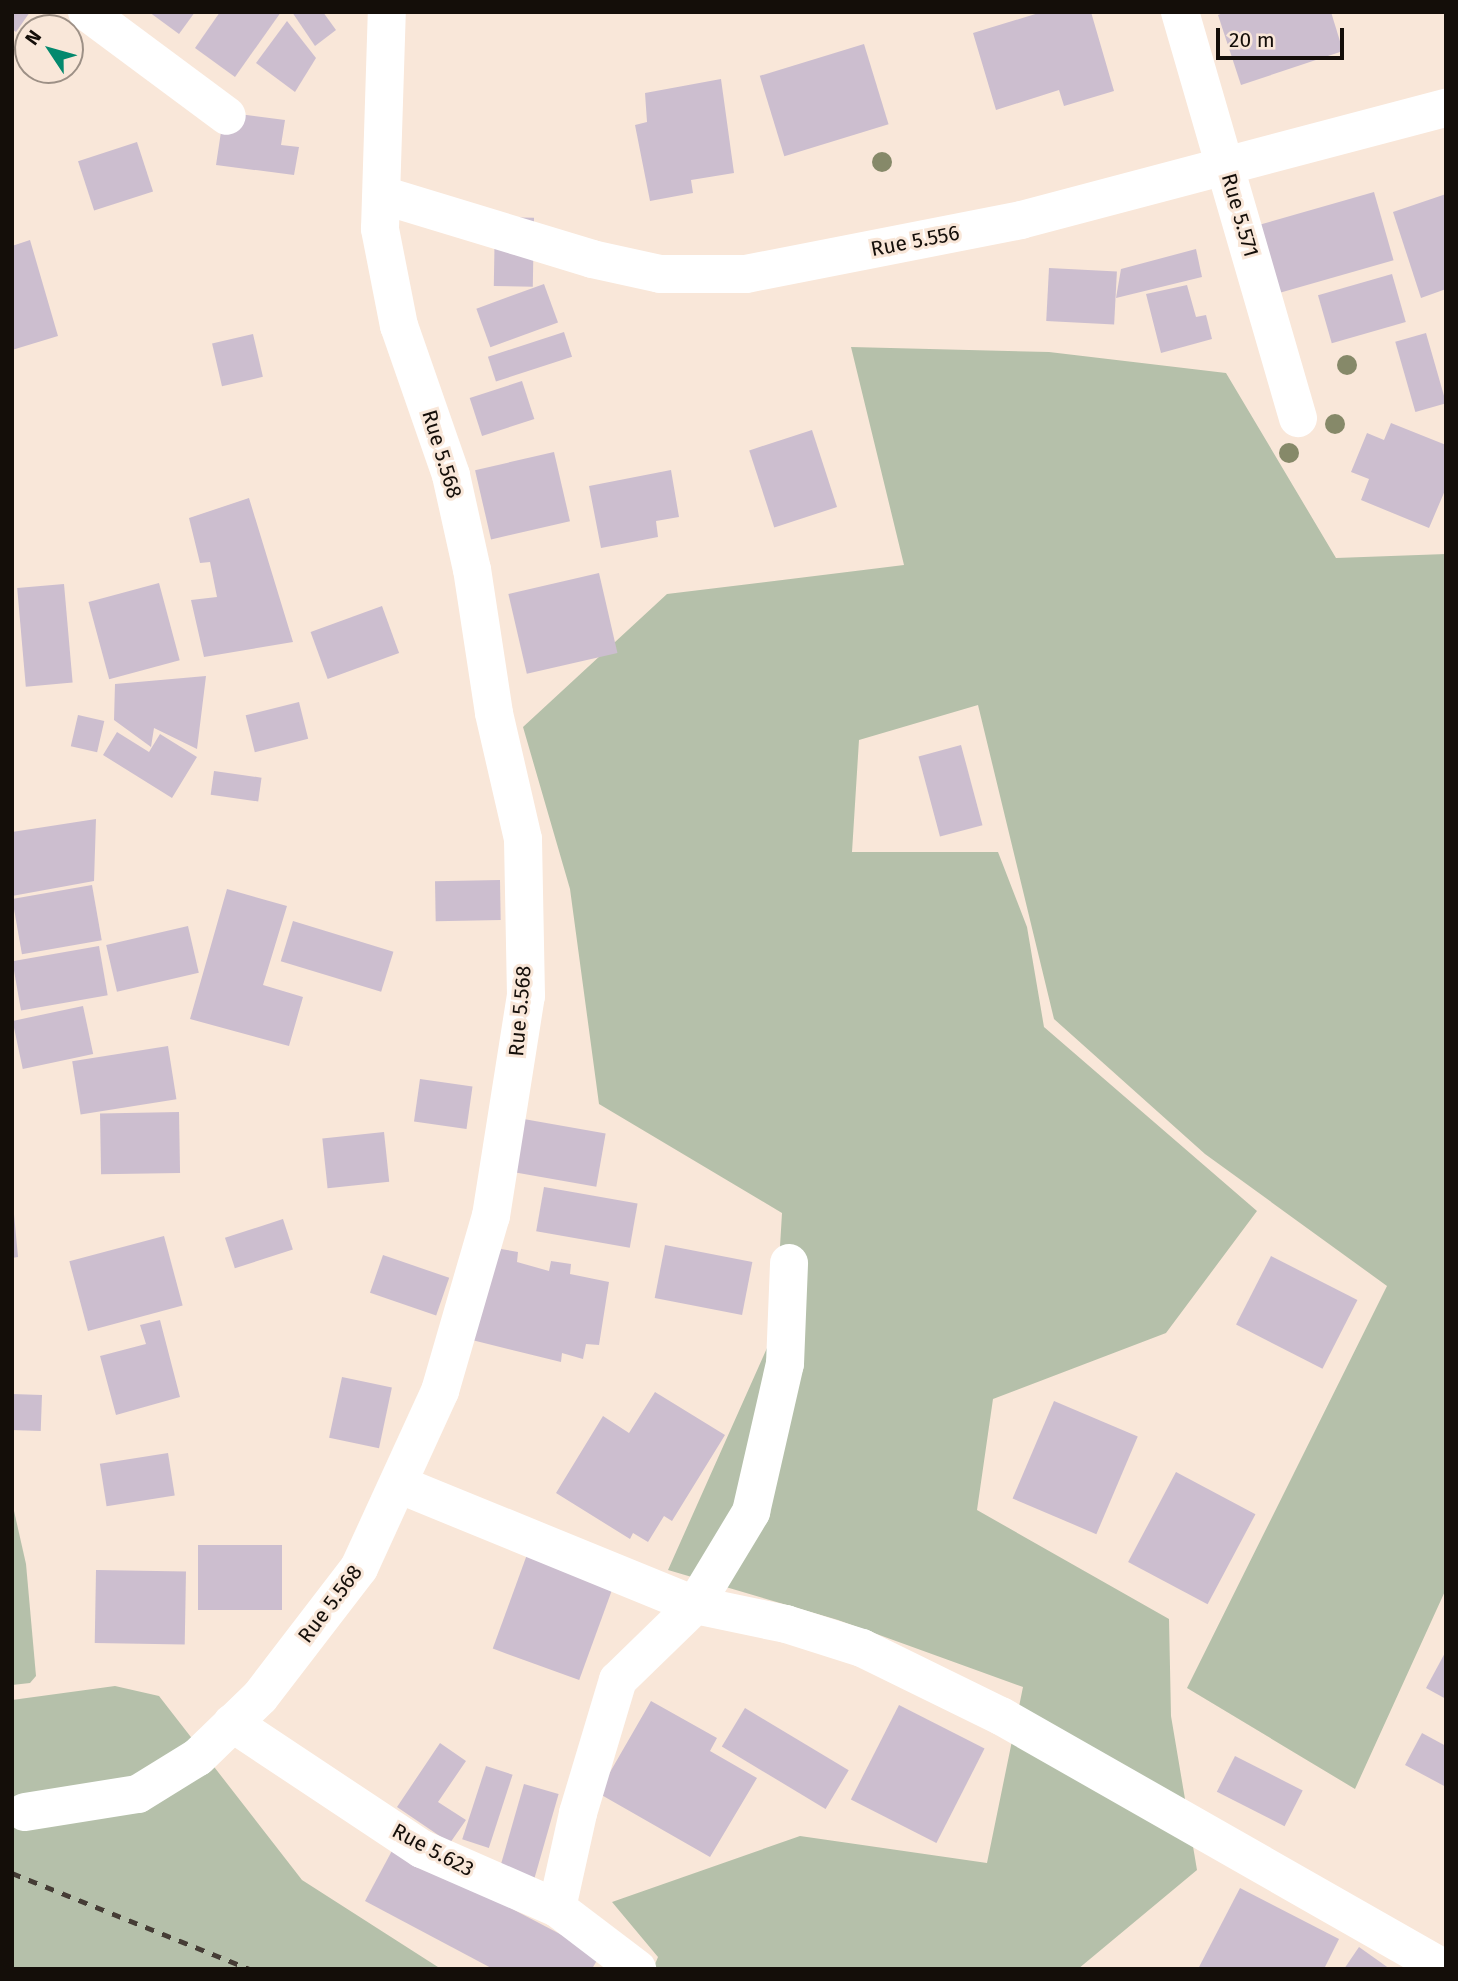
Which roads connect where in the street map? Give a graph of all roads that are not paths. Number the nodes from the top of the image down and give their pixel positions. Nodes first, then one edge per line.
1 (87, 12) edge
2 (387, 12) edge
3 (1181, 12) edge
4 (1446, 108) edge
5 (227, 116) dead end
6 (1226, 163) junction
7 (382, 195) junction
8 (1298, 418) dead end
9 (789, 1263) dead end
10 (398, 1484) junction
11 (695, 1605) junction
12 (232, 1723) junction
13 (25, 1812) dead end
14 (557, 1908) junction
15 (1430, 1960) edge
16 (637, 1969) edge

1 - 5 street
2 - 7 street, Rue 5.568
3 - 6 street, Rue 5.571
4 - 6 street, Rue 5.556
6 - 7 street, Rue 5.556
6 - 8 street, Rue 5.571
7 - 10 street, Rue 5.568
9 - 11 street
10 - 11 street
10 - 12 street, Rue 5.568
11 - 14 street
11 - 15 street
12 - 13 street, Rue 5.568
12 - 14 street, Rue 5.623
14 - 16 street, Rue 5.623

